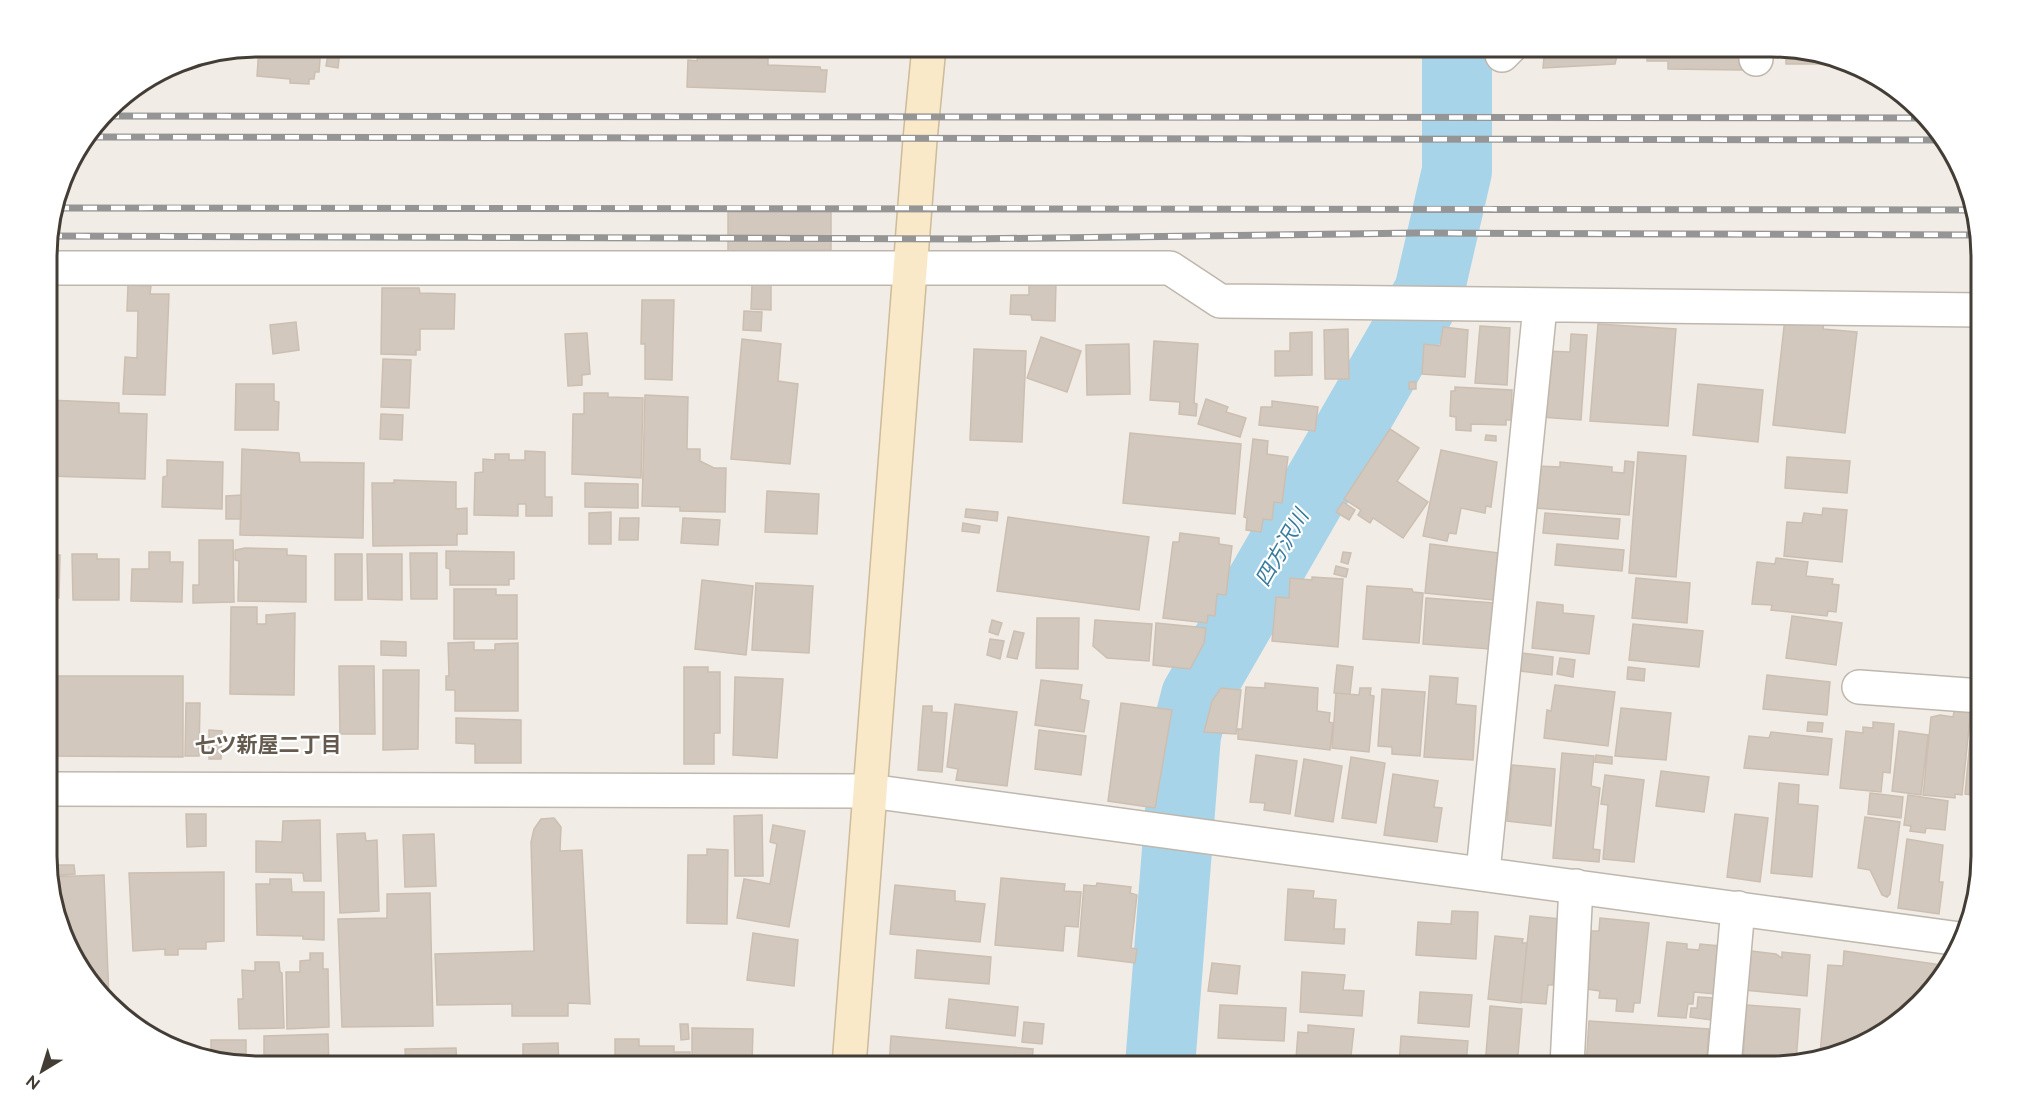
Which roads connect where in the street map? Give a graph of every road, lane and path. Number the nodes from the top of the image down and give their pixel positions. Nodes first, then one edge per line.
1 (928, 57) edge
2 (57, 268) edge
3 (910, 270) junction
4 (1539, 307) junction
5 (1971, 310) edge
6 (1859, 687) dead end
7 (1971, 695) edge
8 (57, 789) edge
9 (870, 791) junction
10 (1483, 872) junction
11 (1576, 886) junction
12 (1738, 908) junction
13 (1953, 938) edge
14 (850, 1056) edge
15 (1568, 1056) edge
16 (1725, 1056) edge

1 - 3 street
2 - 3 street
3 - 4 street
3 - 9 street
4 - 5 street
4 - 10 street
6 - 7 street
8 - 9 street
9 - 10 street
9 - 14 street
10 - 11 street
11 - 12 street
11 - 15 street
12 - 13 street
12 - 16 street

